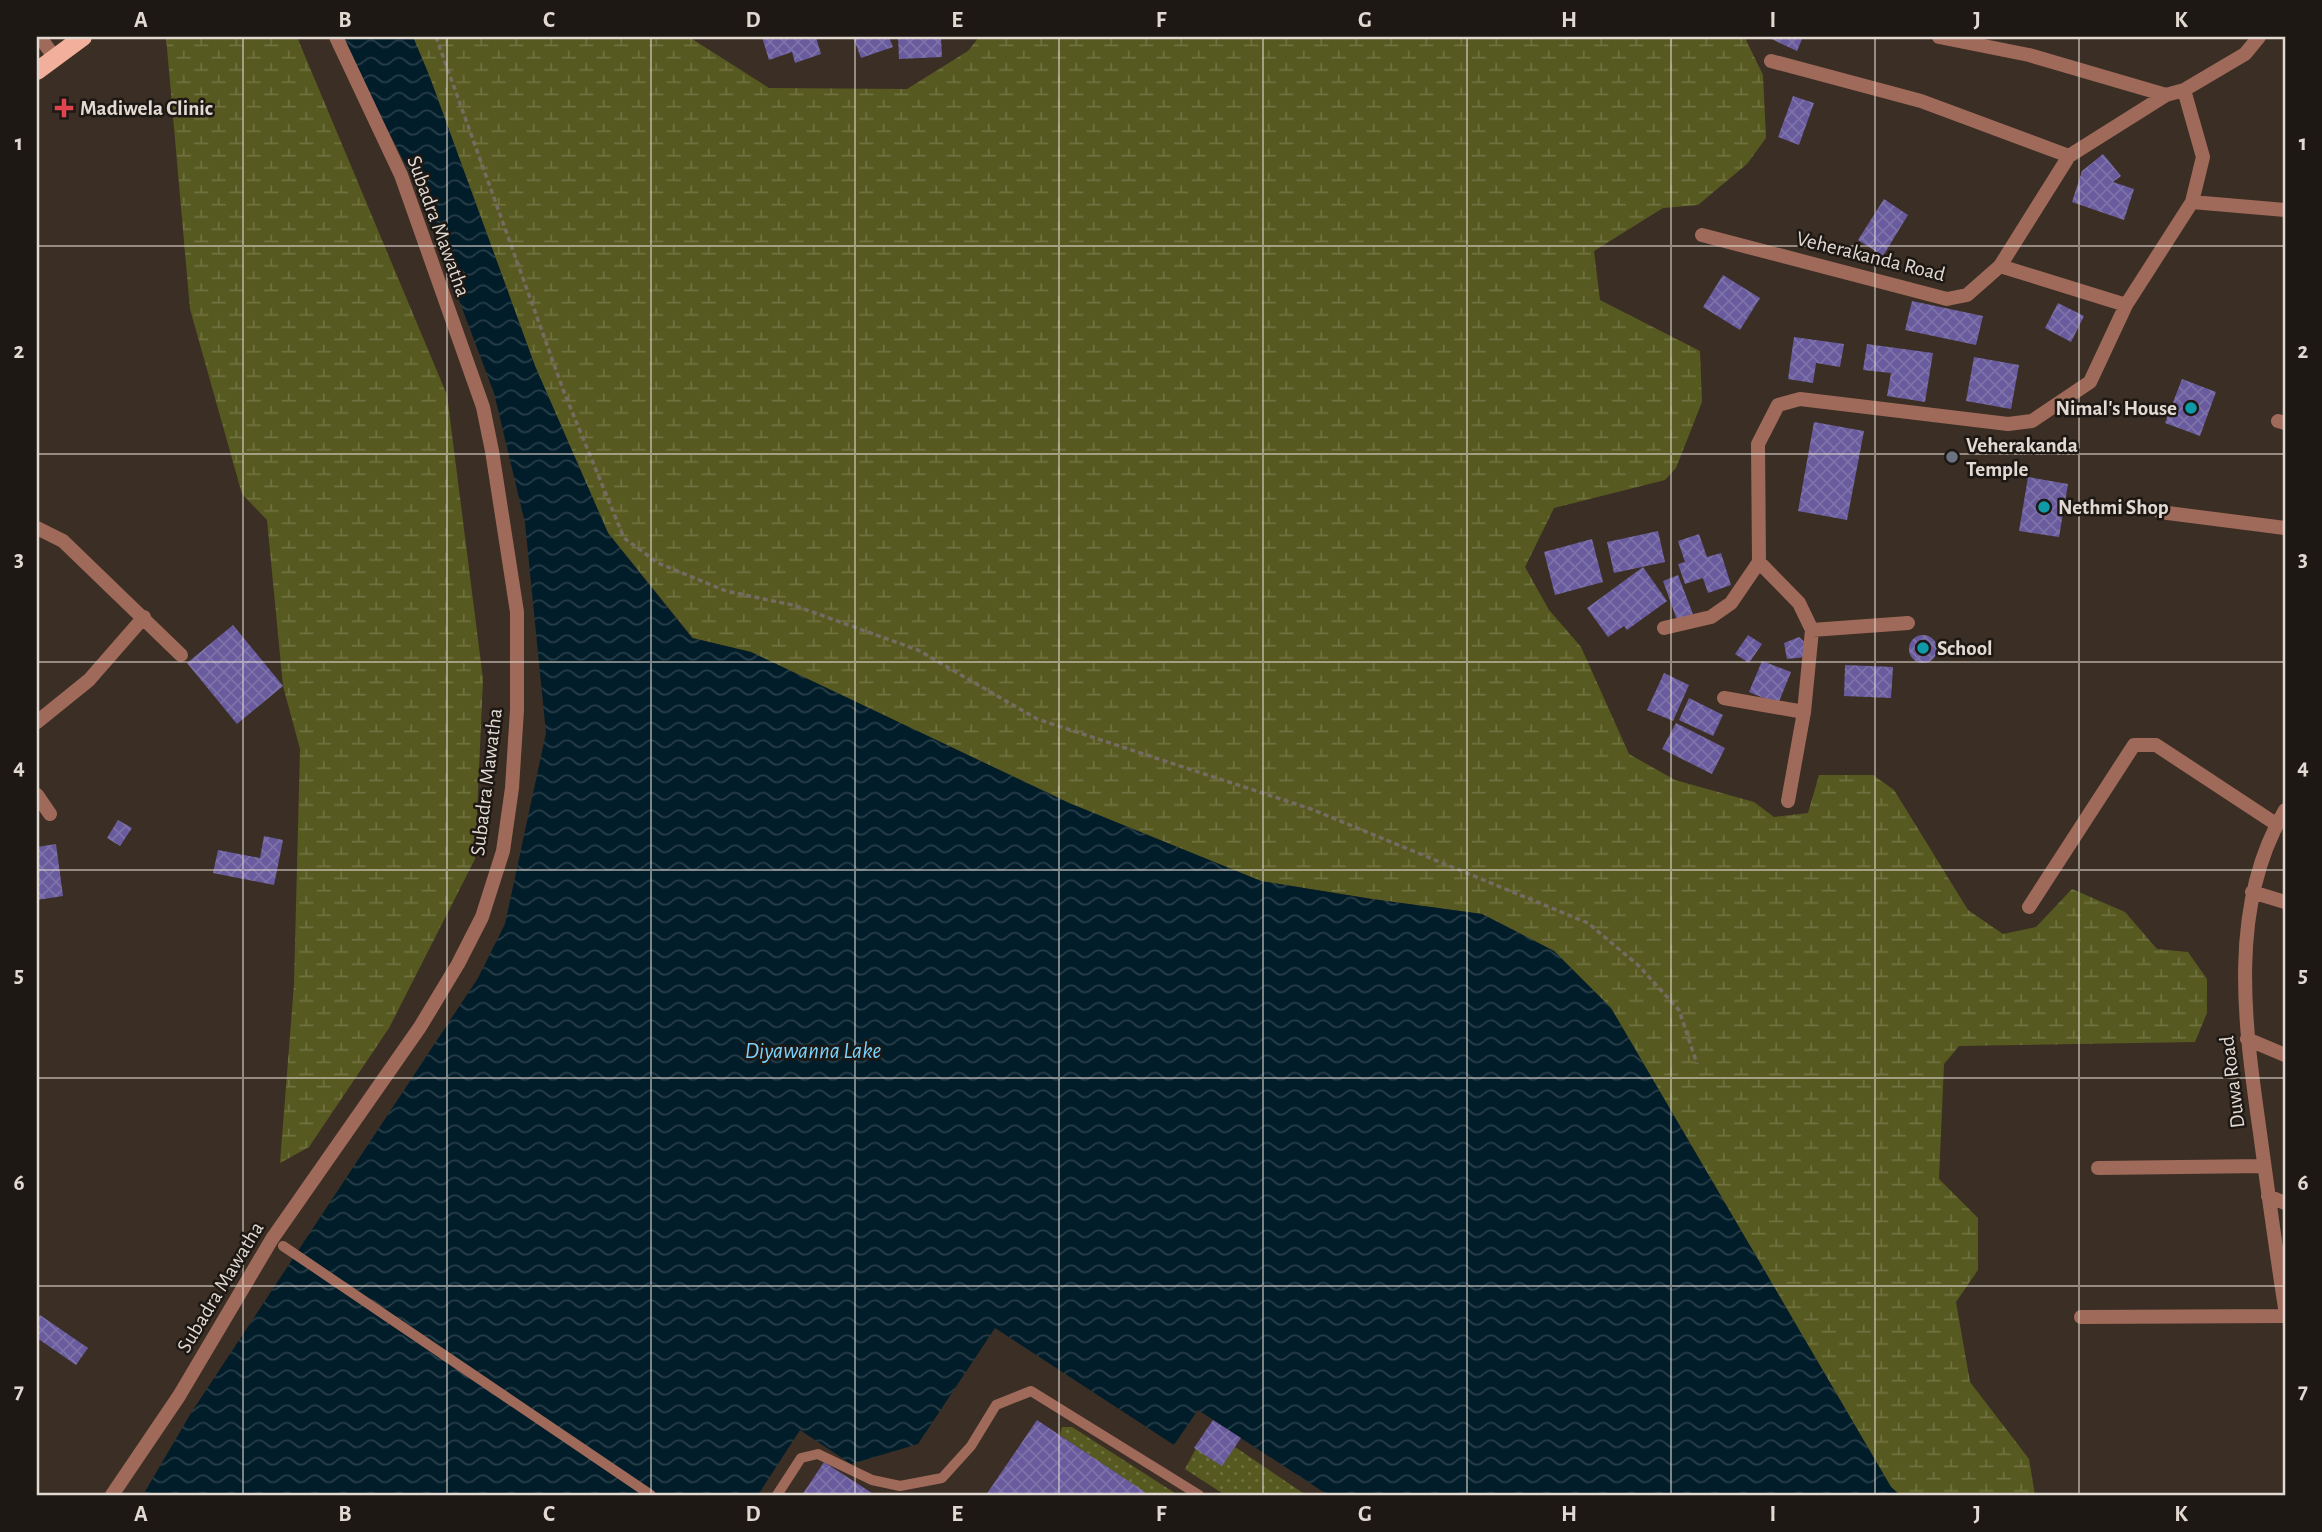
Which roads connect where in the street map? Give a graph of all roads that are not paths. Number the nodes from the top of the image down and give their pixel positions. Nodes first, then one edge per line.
1 (40, 37) edge
2 (83, 37) edge
3 (336, 37) edge
4 (1939, 37) edge
5 (2259, 37) edge
6 (54, 57) junction
7 (1771, 61) dead end
8 (37, 71) edge
9 (2185, 90) junction
10 (2166, 95) junction
11 (2069, 156) junction
12 (2192, 202) junction
13 (2285, 210) edge
14 (1702, 235) dead end
15 (2000, 266) junction
16 (2126, 305) junction
17 (2160, 512) dead end
18 (37, 528) edge
19 (2285, 528) edge
20 (1759, 562) junction
21 (144, 617) junction
22 (1908, 623) dead end
23 (1664, 628) dead end
24 (1812, 630) junction
25 (181, 655) dead end
26 (1724, 698) dead end
27 (1804, 712) junction
28 (37, 722) edge
29 (37, 795) edge
30 (1788, 801) dead end
31 (2285, 810) edge
32 (50, 814) dead end
33 (2276, 824) junction
34 (2252, 892) junction
35 (2285, 902) edge
36 (2029, 907) dead end
37 (2247, 1039) junction
38 (2285, 1055) edge
39 (2264, 1166) junction
40 (2098, 1168) dead end
41 (2268, 1196) junction
42 (2285, 1203) edge
43 (277, 1242) junction
44 (2285, 1308) edge
45 (2285, 1316) edge
46 (2081, 1317) dead end
47 (112, 1495) edge
48 (651, 1495) edge
49 (776, 1495) edge
50 (1199, 1495) edge

1 - 6 street
2 - 6 main road
3 - 43 street, Subadra Mawatha
4 - 10 street
5 - 9 street, Veherakanda Road
6 - 8 main road
7 - 11 street
9 - 10 street, Veherakanda Road
9 - 12 street
10 - 11 street, Veherakanda Road
11 - 15 street, Veherakanda Road
12 - 13 street
12 - 16 street
14 - 15 street, Veherakanda Road
15 - 16 street
16 - 20 street
17 - 19 street
18 - 21 street
20 - 23 street
20 - 24 street
21 - 25 street
21 - 28 street
22 - 24 street
24 - 27 street
26 - 27 street
27 - 30 street
29 - 32 street
31 - 33 street, Duwa Road
33 - 34 street, Duwa Road
33 - 36 street
34 - 35 street
34 - 37 street, Duwa Road
37 - 38 street
37 - 39 street, Duwa Road
39 - 40 street
39 - 41 street, Duwa Road
41 - 42 street
41 - 44 street, Duwa Road
43 - 47 street, Subadra Mawatha
43 - 48 lane
45 - 46 street
49 - 50 lane

